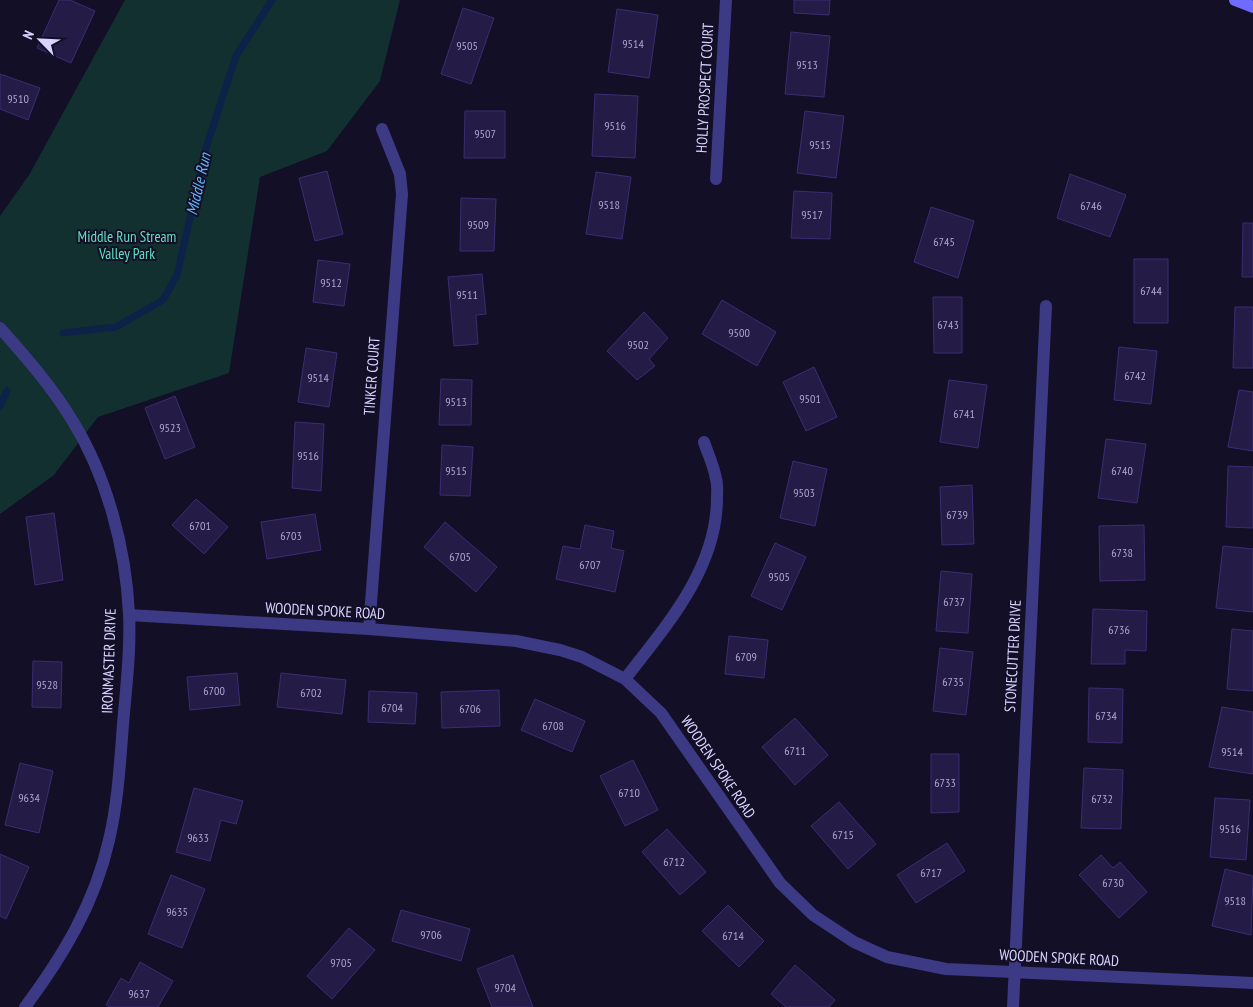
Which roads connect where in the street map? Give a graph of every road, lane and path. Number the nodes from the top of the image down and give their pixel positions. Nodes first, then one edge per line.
1 (726, 0) edge
2 (1235, 0) edge
3 (1253, 7) edge
4 (382, 129) dead end
5 (716, 179) dead end
6 (1046, 306) dead end
7 (0, 328) edge
8 (704, 442) dead end
9 (130, 616) junction
10 (369, 629) junction
11 (625, 679) junction
12 (1014, 972) junction
13 (1253, 983) edge
14 (24, 1007) edge
15 (1013, 1007) edge

1 - 5 street, HOLLY PROSPECT COURT
2 - 3 main road
4 - 10 street, TINKER COURT
6 - 12 street, STONECUTTER DRIVE
7 - 9 street, IRONMASTER DRIVE
8 - 11 street
9 - 10 street, WOODEN SPOKE ROAD
9 - 14 street, IRONMASTER DRIVE
10 - 11 street, WOODEN SPOKE ROAD
11 - 12 street, WOODEN SPOKE ROAD
12 - 13 street, WOODEN SPOKE ROAD
12 - 15 street, STONECUTTER DRIVE

